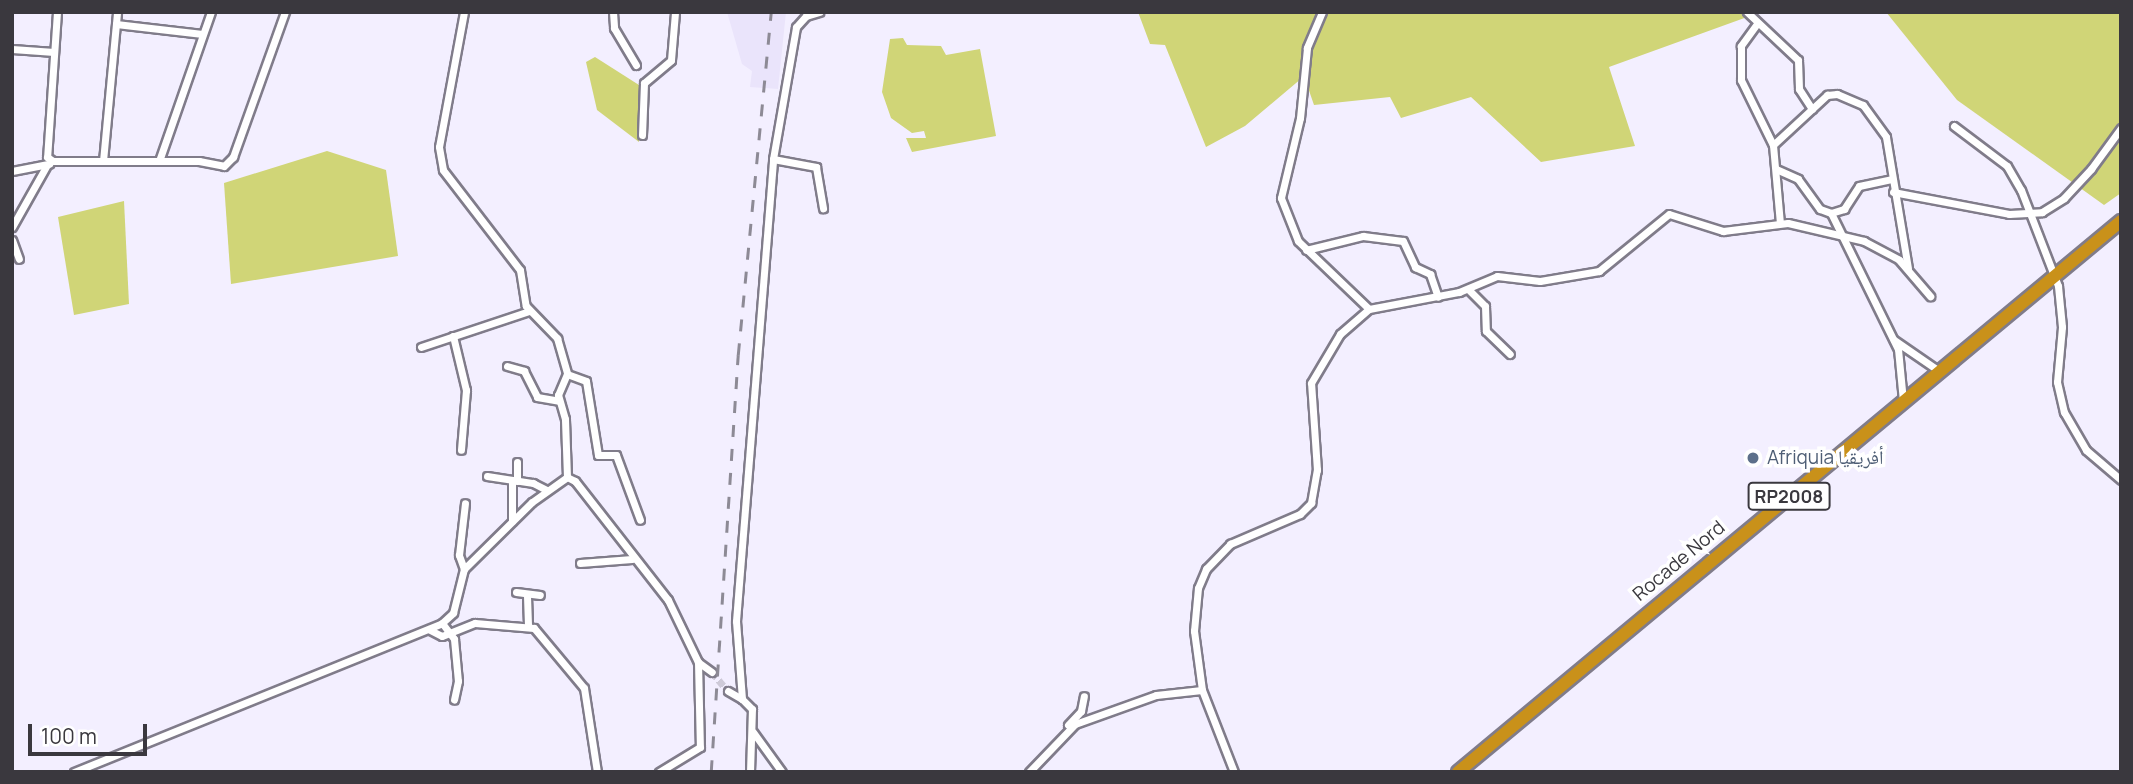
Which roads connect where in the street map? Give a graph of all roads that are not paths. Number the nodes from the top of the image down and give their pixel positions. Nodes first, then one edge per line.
1 (57, 12) edge
2 (117, 12) edge
3 (211, 12) edge
4 (285, 12) edge
5 (464, 12) edge
6 (613, 12) edge
7 (675, 12) edge
8 (819, 12) edge
9 (1322, 12) edge
10 (1747, 12) edge
11 (116, 24) junction
12 (1756, 25) junction
13 (202, 34) junction
14 (12, 48) edge
15 (54, 52) junction
16 (636, 65) dead end
17 (1812, 109) junction
18 (1954, 126) dead end
19 (2121, 128) edge
20 (642, 135) dead end
21 (1773, 145) junction
22 (774, 159) junction
23 (103, 161) junction
24 (159, 161) junction
25 (50, 163) junction
26 (1776, 169) junction
27 (12, 171) edge
28 (1891, 179) junction
29 (1893, 192) junction
30 (823, 208) dead end
31 (1831, 213) junction
32 (2031, 215) junction
33 (2121, 221) edge
34 (1780, 223) junction
35 (12, 227) edge
36 (1837, 233) junction
37 (12, 240) edge
38 (1307, 250) junction
39 (19, 259) dead end
40 (1908, 268) junction
41 (2055, 273) junction
42 (1468, 289) junction
43 (1930, 296) dead end
44 (1438, 297) junction
45 (1369, 309) junction
46 (529, 311) junction
47 (453, 336) junction
48 (1894, 339) junction
49 (421, 347) dead end
50 (1510, 354) dead end
51 (507, 366) dead end
52 (1939, 371) junction
53 (567, 374) junction
54 (559, 401) junction
55 (1903, 401) junction
56 (461, 450) dead end
57 (517, 462) dead end
58 (487, 475) dead end
59 (567, 477) junction
60 (2121, 480) edge
61 (514, 481) junction
62 (547, 490) junction
63 (464, 503) dead end
64 (640, 520) dead end
65 (512, 521) junction
66 (632, 559) junction
67 (580, 563) dead end
68 (464, 569) junction
69 (516, 592) dead end
70 (540, 595) dead end
71 (527, 596) junction
72 (442, 623) junction
73 (528, 625) junction
74 (430, 630) junction
75 (452, 634) junction
76 (698, 662) junction
77 (712, 672) tunnel mouth
78 (1202, 690) junction
79 (728, 691) tunnel mouth
80 (1084, 696) dead end
81 (454, 699) dead end
82 (742, 699) junction
83 (752, 731) junction
84 (1065, 731) junction
85 (74, 772) edge
86 (597, 772) edge
87 (659, 772) edge
88 (750, 772) edge
89 (782, 772) edge
90 (1029, 772) edge
91 (1234, 772) edge
92 (1458, 772) edge

1 - 15 street
2 - 11 street
3 - 13 street
4 - 24 street
5 - 46 street
6 - 16 street
7 - 20 street
8 - 22 street
9 - 38 street
10 - 12 street
11 - 13 street
11 - 23 street
12 - 17 street
12 - 21 street
13 - 24 street
14 - 15 street
15 - 25 street
17 - 21 street
17 - 28 street
18 - 32 street
19 - 32 street
21 - 26 street
22 - 30 street
22 - 82 street
23 - 24 street
23 - 25 street
25 - 27 street
25 - 35 street
26 - 31 street
26 - 34 street
28 - 29 street
28 - 31 street
29 - 32 street
29 - 40 street
31 - 36 street
32 - 41 street
33 - 41 highway, Rocade Nord / RP2008
34 - 36 street
34 - 42 street
36 - 40 street
36 - 48 street
37 - 39 street
38 - 44 street
38 - 45 street
40 - 43 street
41 - 52 highway, Rocade Nord / RP2008
41 - 60 street
42 - 44 street
42 - 50 street
44 - 45 street
45 - 78 street
46 - 47 street
46 - 53 street
47 - 49 street
47 - 56 street
48 - 52 street
48 - 55 street
51 - 54 street
52 - 55 highway, Rocade Nord / RP2008
53 - 54 street
53 - 64 street
54 - 59 street
55 - 92 highway, Rocade Nord / RP2008
57 - 61 street
58 - 61 street
59 - 62 street
59 - 66 street
61 - 62 street
61 - 65 street
62 - 65 street
63 - 68 street
65 - 68 street
66 - 67 street
66 - 76 street
68 - 72 street
69 - 71 street
70 - 71 street
71 - 73 street
72 - 74 street
72 - 75 street
73 - 75 street
73 - 86 street
74 - 75 street
74 - 85 street
75 - 81 street
76 - 77 street
76 - 87 street
78 - 84 street
78 - 91 street
79 - 82 street
80 - 84 street
82 - 83 street
83 - 88 street
83 - 89 street
84 - 90 street

